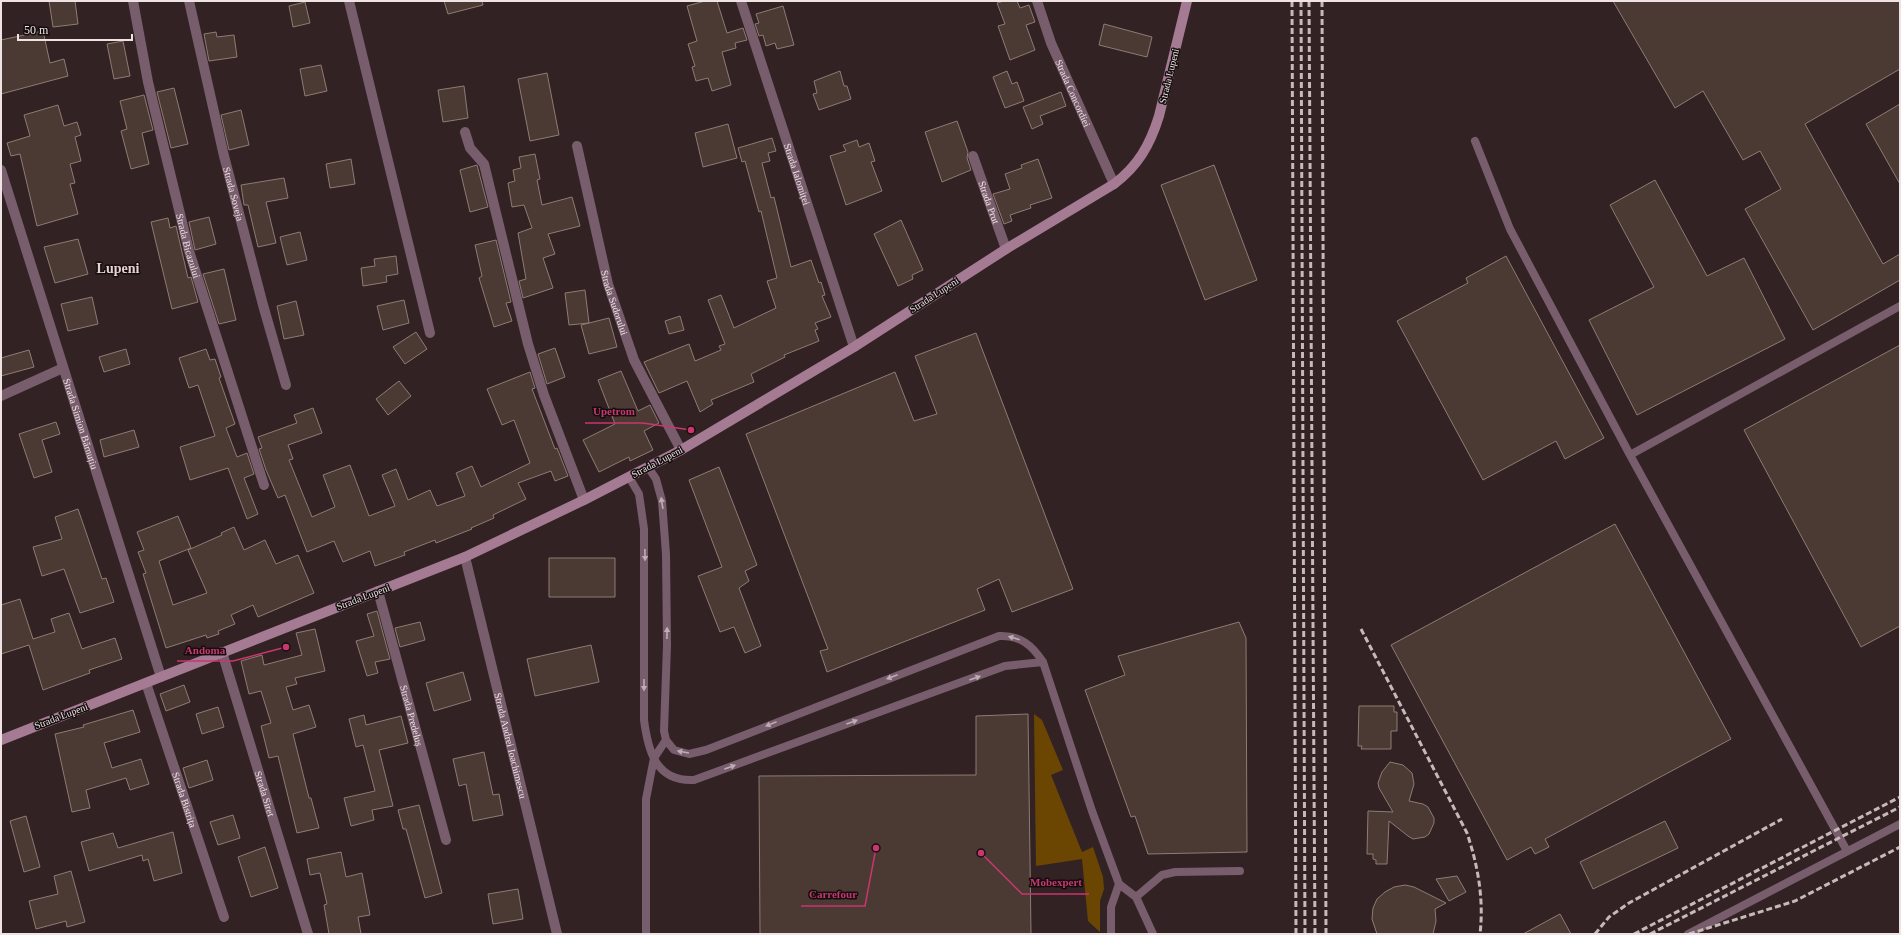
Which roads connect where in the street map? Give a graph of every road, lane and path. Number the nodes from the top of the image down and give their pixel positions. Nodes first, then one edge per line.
1 (133, 1) edge
2 (188, 1) edge
3 (349, 1) edge
4 (741, 1) edge
5 (1037, 1) edge
6 (1187, 1) edge
7 (465, 132) dead end
8 (1475, 141) dead end
9 (578, 146) dead end
10 (973, 156) dead end
11 (1, 170) edge
12 (1114, 184) junction
13 (1006, 249) junction
14 (1900, 306) edge
15 (430, 333) dead end
16 (854, 347) junction
17 (63, 368) junction
18 (286, 385) dead end
19 (1, 396) edge
20 (682, 450) junction
21 (1630, 455) junction
22 (648, 467) junction
23 (629, 477) junction
24 (264, 485) dead end
25 (584, 500) junction
26 (465, 557) junction
27 (378, 591) junction
28 (222, 652) junction
29 (1043, 662) junction
30 (161, 677) junction
31 (146, 683) junction
32 (1, 740) edge
33 (666, 740) junction
34 (654, 758) junction
35 (1900, 824) edge
36 (446, 840) dead end
37 (1847, 851) junction
38 (1240, 871) dead end
39 (1119, 884) junction
40 (1136, 898) junction
41 (224, 917) dead end
42 (308, 934) edge
43 (557, 934) edge
44 (646, 934) edge
45 (1111, 934) edge
46 (1153, 934) edge
47 (1688, 934) edge

1 - 24 street, Strada Bicazului
2 - 18 street, Strada Soveja
3 - 15 street
4 - 16 street, Strada Ialomiței
5 - 12 street, Strada Concordiei
6 - 12 street, Strada Lupeni
7 - 25 street
8 - 21 lane
9 - 20 street, Strada Sudorului
10 - 13 street, Strada Prut
11 - 17 street, Strada Simion Bărnuțiu
12 - 13 street, Strada Lupeni
13 - 16 street, Strada Lupeni
14 - 21 lane
16 - 20 street, Strada Lupeni
17 - 19 street
17 - 30 street, Strada Simion Bărnuțiu
20 - 22 street, Strada Lupeni
21 - 37 lane
22 - 23 street, Strada Lupeni
33 -> 22 lane
23 - 25 street, Strada Lupeni
23 -> 34 lane
25 - 26 street, Strada Lupeni
26 - 27 street, Strada Lupeni
26 - 43 street, Strada Andrei Ioachimescu
27 - 28 street, Strada Lupeni
27 - 36 street, Strada Predeluș
28 - 30 street, Strada Lupeni
28 - 42 street, Strada Siret
29 -> 33 lane
34 -> 29 lane
29 - 39 lane
30 - 31 street, Strada Lupeni
31 - 32 street, Strada Lupeni
31 - 41 street, Strada Bistrița
33 - 34 lane
34 - 44 lane
35 - 37 lane
37 - 47 lane
38 - 40 lane
39 - 40 lane
39 - 45 lane
40 - 46 lane

